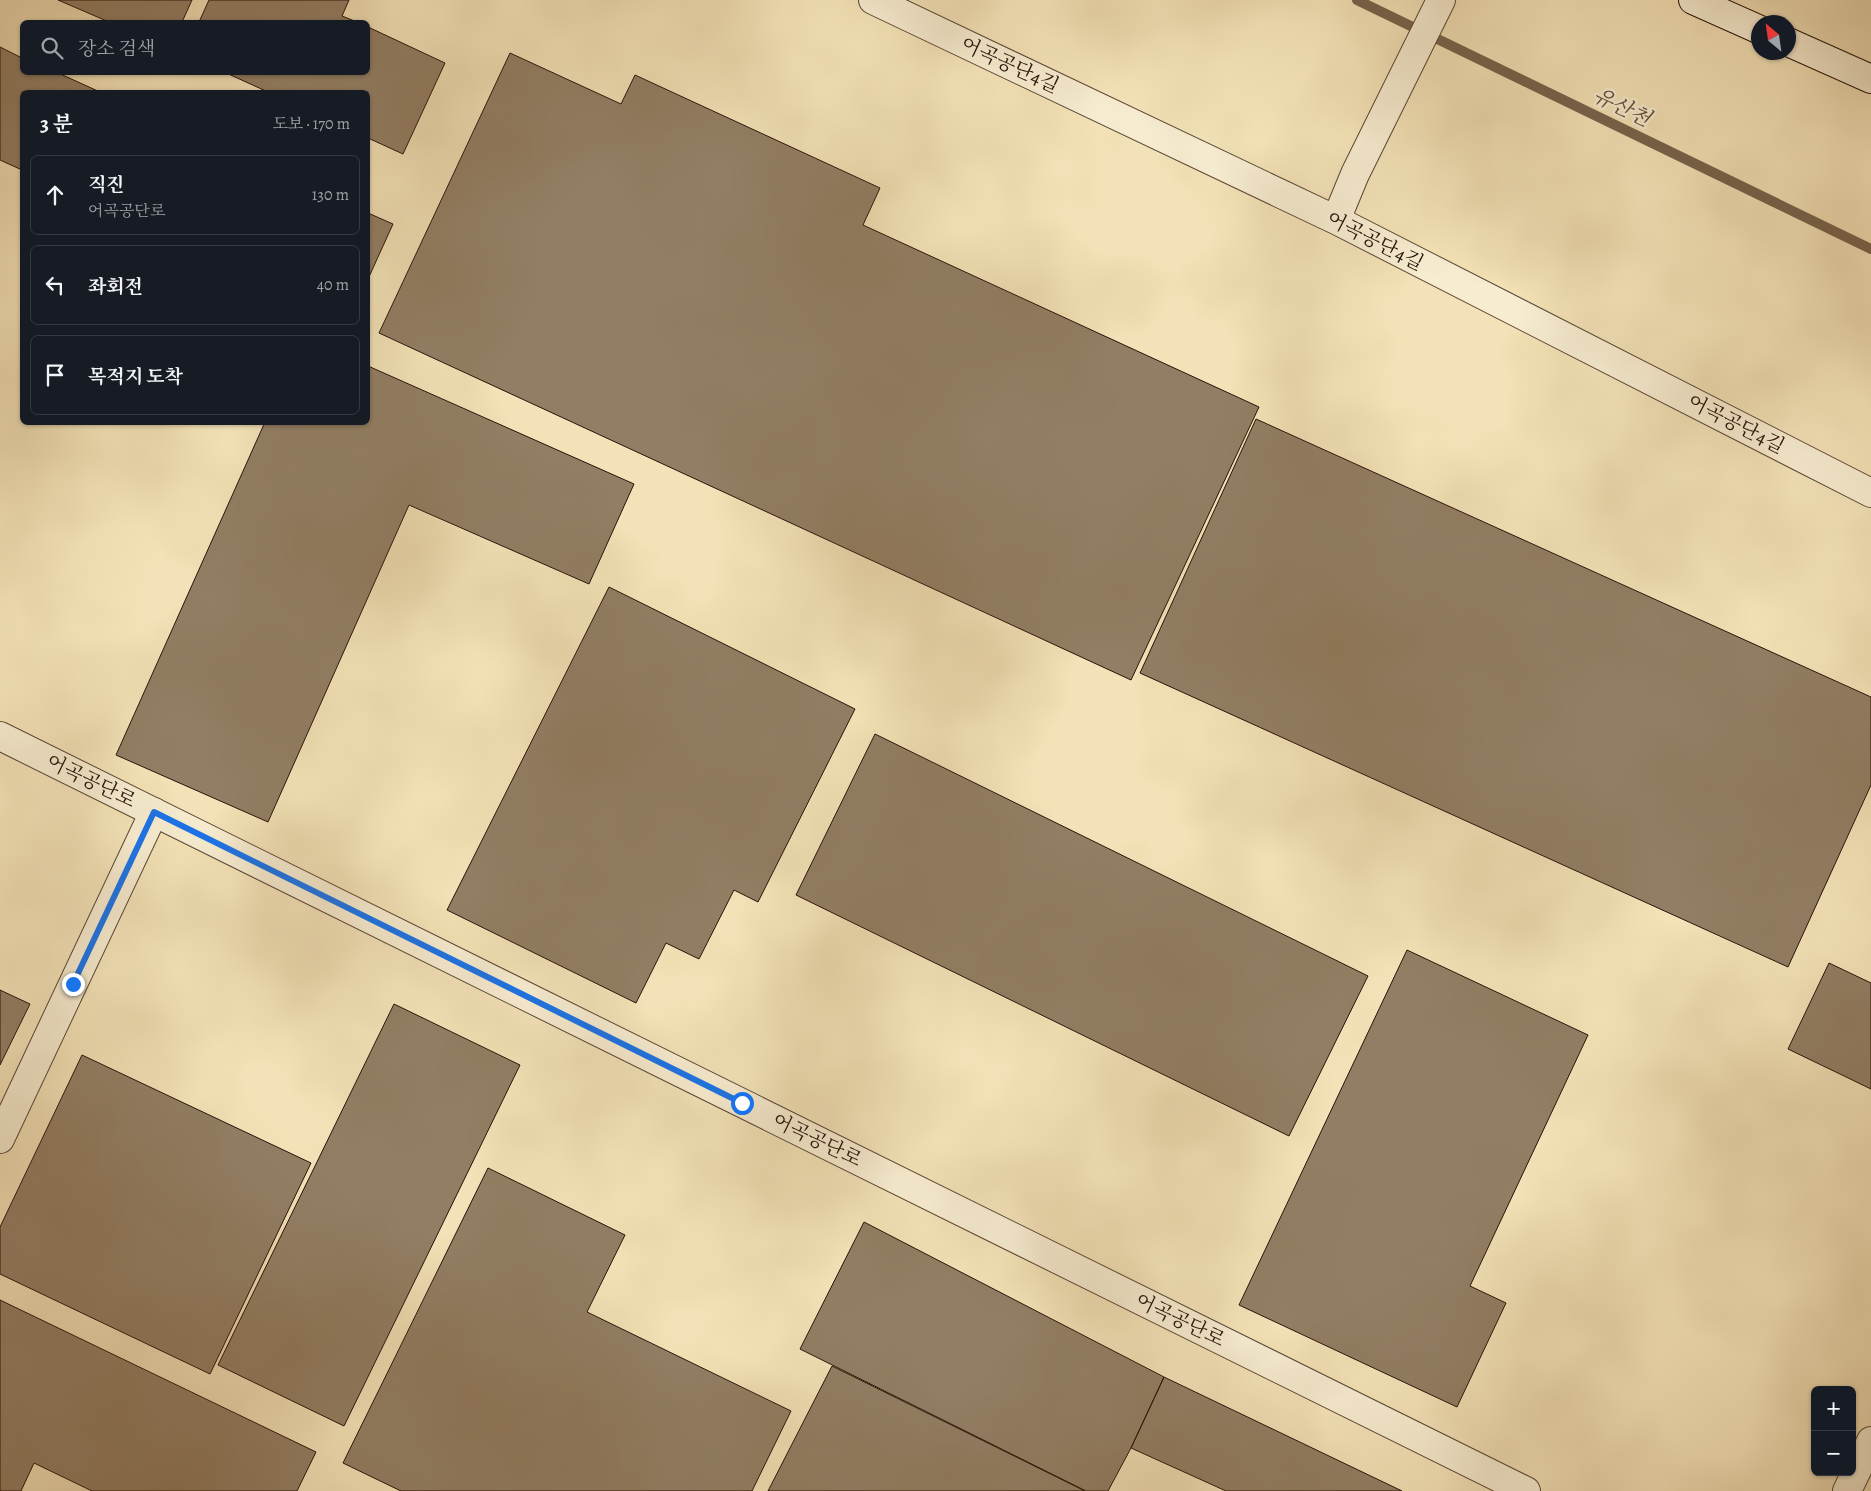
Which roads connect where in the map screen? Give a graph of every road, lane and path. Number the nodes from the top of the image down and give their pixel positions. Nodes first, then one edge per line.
1 (873, 0) edge
2 (1441, 0) edge
3 (1693, 0) edge
4 (1751, 26) edge
5 (1796, 46) edge
6 (1871, 79) edge
7 (1336, 220) junction
8 (1871, 493) edge
9 (0, 736) edge
10 (154, 812) junction
11 (0, 1139) edge
12 (1871, 1441) edge
13 (1526, 1491) edge
14 (1847, 1491) edge

1 - 7 street, 어곡공단4길
2 - 7 street
3 - 4 street
5 - 6 street
7 - 8 street, 어곡공단4길
9 - 10 street, 어곡공단로
10 - 11 street
10 - 13 street, 어곡공단로
12 - 14 street

